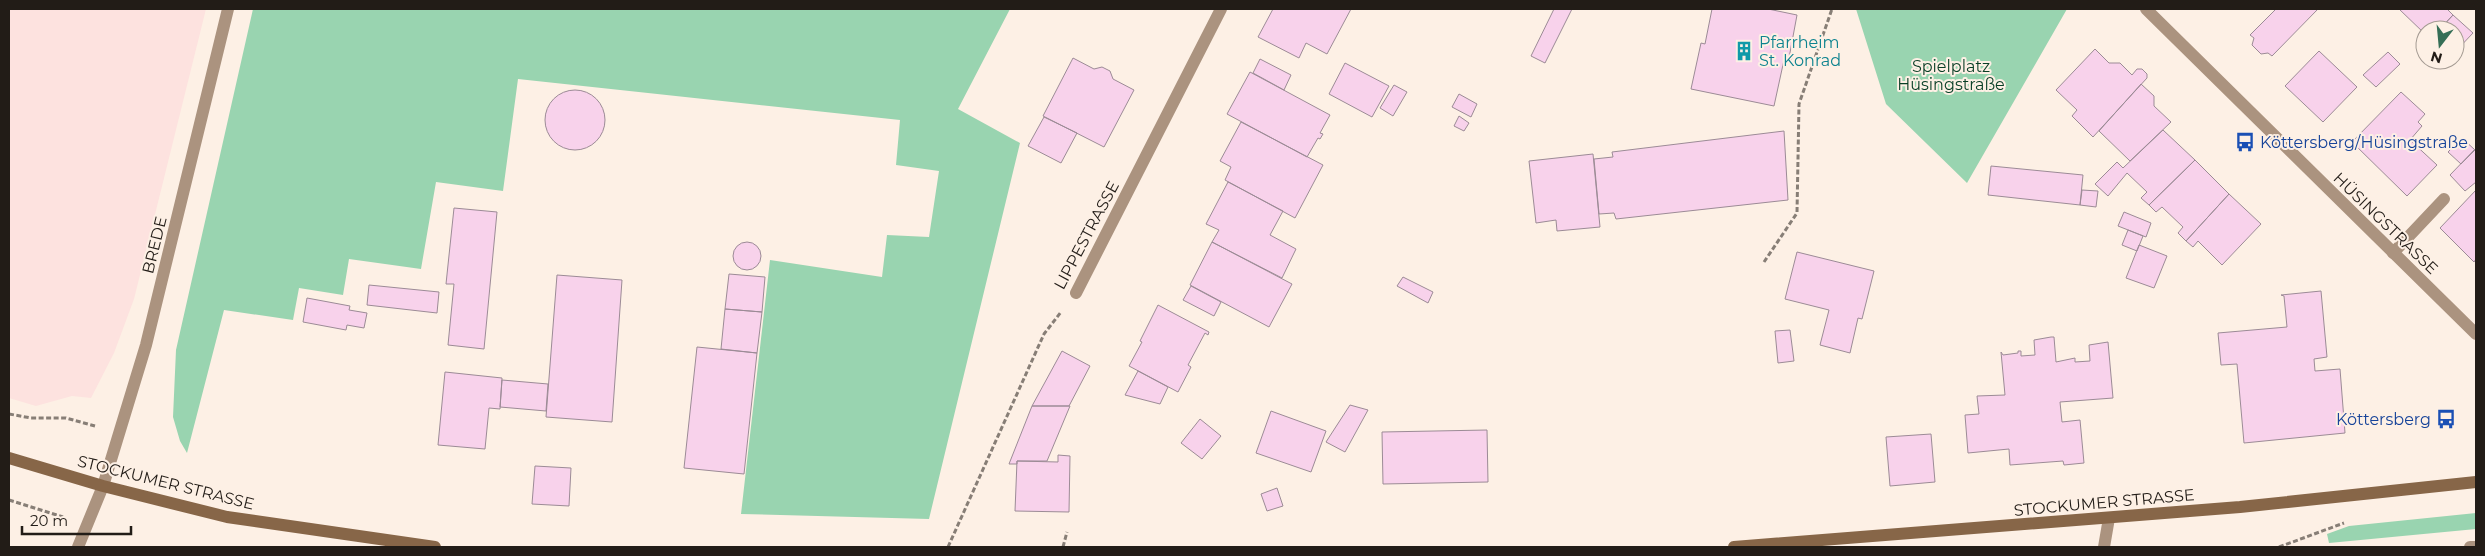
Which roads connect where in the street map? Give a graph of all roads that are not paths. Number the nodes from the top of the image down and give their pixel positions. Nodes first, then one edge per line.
1 (228, 9) edge
2 (1221, 9) edge
3 (2146, 9) edge
4 (2444, 199) dead end
5 (2393, 253) junction
6 (1076, 293) road end
7 (2475, 330) edge
8 (9, 458) edge
9 (2476, 482) edge
10 (103, 486) junction
11 (2109, 518) junction
12 (78, 547) edge
13 (435, 547) edge
14 (1734, 547) edge
15 (2104, 547) edge
16 (2470, 547) edge
17 (2476, 547) edge

1 - 10 street, BREDE
2 - 6 street, LIPPESTRASSE
3 - 5 street, HÜSINGSTRASSE
4 - 5 street
5 - 7 street, HÜSINGSTRASSE
8 - 10 main road, STOCKUMER STRASSE
9 - 11 main road, STOCKUMER STRASSE
10 - 12 street, BREDE
10 - 13 main road, STOCKUMER STRASSE
11 - 14 main road, STOCKUMER STRASSE
11 - 15 street
16 - 17 street

